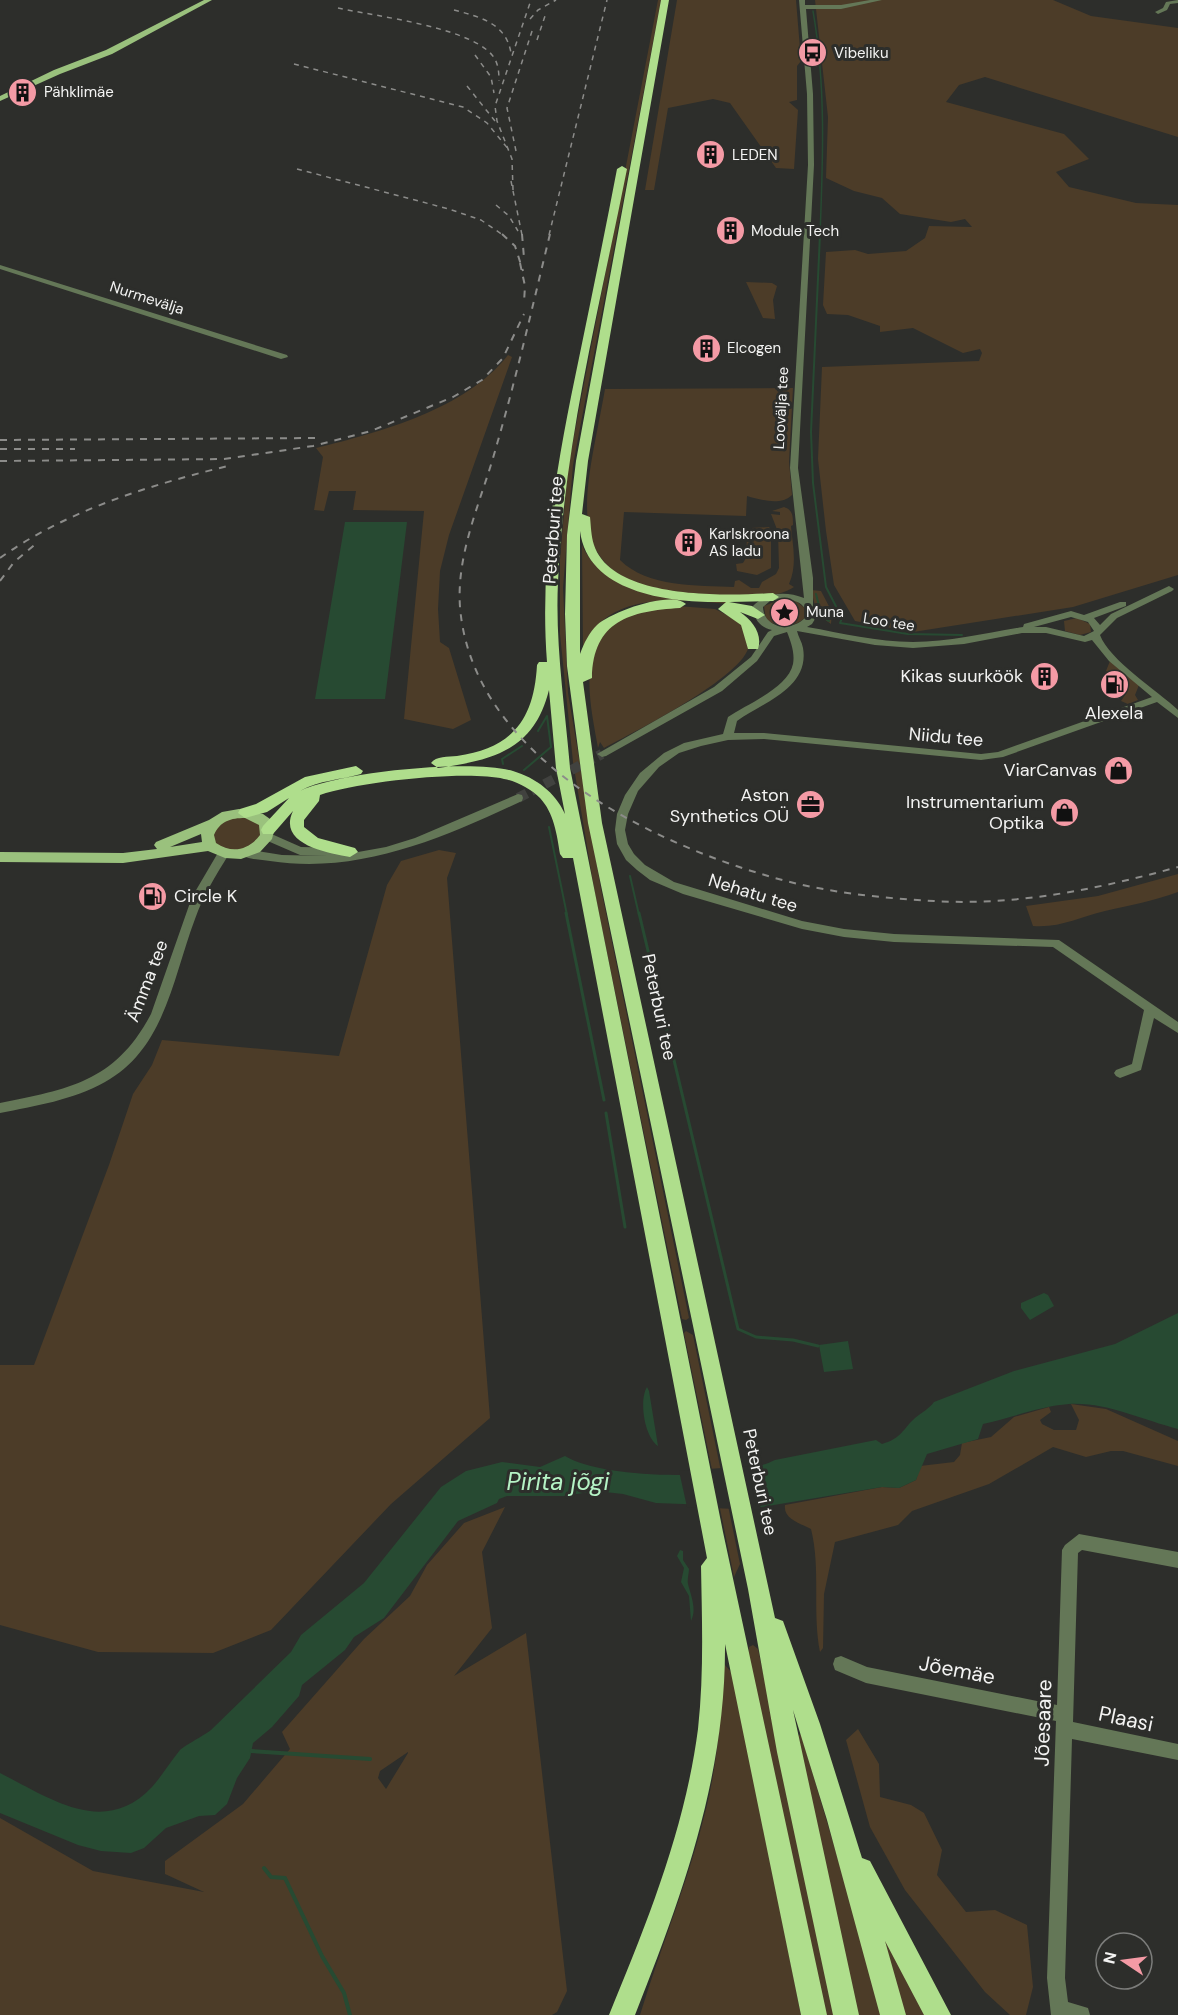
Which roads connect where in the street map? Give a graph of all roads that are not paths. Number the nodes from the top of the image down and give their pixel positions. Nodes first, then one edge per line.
1 (209, 0) edge
2 (655, 0) edge
3 (665, 0) edge
4 (879, 0) edge
5 (1178, 1) edge
6 (803, 4) edge
7 (1158, 12) dead end
8 (0, 99) edge
9 (630, 127) dead end
10 (623, 162) dead end
11 (0, 267) edge
12 (284, 357) dead end
13 (582, 461) junction
14 (805, 567) junction
15 (1173, 587) edge
16 (787, 596) junction
17 (773, 597) junction
18 (809, 605) junction
19 (715, 606) junction
20 (1064, 616) junction
21 (759, 617) junction
22 (1087, 617) junction
23 (812, 618) junction
24 (552, 619) junction
25 (790, 629) junction
26 (1097, 632) junction
27 (1002, 633) junction
28 (1062, 633) junction
29 (1076, 638) junction
30 (928, 644) junction
31 (753, 646) junction
32 (1110, 656) junction
33 (743, 668) junction
34 (1159, 698) junction
35 (1178, 715) edge
36 (581, 728) junction
37 (728, 737) junction
38 (602, 754) tunnel mouth
39 (339, 784) junction
40 (518, 798) tunnel mouth
41 (244, 813) junction
42 (212, 824) junction
43 (268, 833) junction
44 (210, 846) junction
45 (398, 848) junction
46 (350, 852) junction
47 (245, 853) junction
48 (223, 854) junction
49 (0, 857) edge
50 (93, 857) junction
51 (591, 914) junction
52 (1150, 1008) junction
53 (1178, 1028) edge
54 (1120, 1073) dead end
55 (0, 1108) edge
56 (712, 1532) junction
57 (1178, 1560) edge
58 (759, 1589) junction
59 (842, 1664) dead end
60 (1066, 1722) junction
61 (1178, 1752) edge
62 (845, 1840) junction
63 (624, 2011) edge
64 (1060, 2012) edge
65 (814, 2015) edge
66 (846, 2015) edge
67 (893, 2015) edge
68 (938, 2015) edge
69 (1081, 2015) edge

1 - 8 main road
2 - 9 highway
3 - 13 highway, Peterburi tee
4 - 6 street
5 - 7 street
6 - 14 street, Loovälja tee
10 - 24 highway, Peterburi tee
11 - 12 street, Nurmevälja
13 - 17 highway
13 - 36 highway, Peterburi tee
14 - 16 street
14 - 18 street, Loovälja tee
15 - 22 street, Loo tee
15 - 26 street, Loo tee
16 - 17 street
16 - 18 street
17 - 21 street
18 - 23 street, Loovälja tee
19 - 21 highway
19 - 31 highway
19 - 36 highway
20 - 22 street, Loo tee
20 - 27 street, Loo tee
20 - 28 street
21 - 25 street, Loo tee
21 - 31 street
22 - 26 street
23 - 25 street
23 - 30 street, Loo tee
24 - 41 highway
24 - 51 highway, Peterburi tee
25 - 30 street, Loo tee
25 - 33 street
25 - 37 street
26 - 29 street, Loo tee
26 - 32 street
27 - 28 street, Loo tee
27 - 30 street, Loo tee
28 - 29 street, Loo tee
29 - 32 street
31 - 33 street
32 - 34 street
33 - 38 street
34 - 35 street
34 - 37 street, Niidu tee
36 - 58 highway, Peterburi tee
37 - 52 street, Nehatu tee
39 - 43 highway
39 - 46 highway
39 - 51 highway
40 - 45 street
41 - 42 main road
41 - 43 main road
42 - 44 main road
42 - 50 main road
43 - 46 street
43 - 47 main road
44 - 48 main road
44 - 50 main road
45 - 46 street
45 - 47 street
47 - 48 main road
48 - 55 street, Ämma tee
49 - 50 main road
51 - 56 highway, Peterburi tee
52 - 53 street, Nehatu tee
52 - 54 street
56 - 63 highway
56 - 65 highway, Peterburi tee
57 - 60 street, Jõesaare
58 - 62 highway
58 - 66 highway, Peterburi tee
59 - 60 street, Jõemäe
60 - 61 street, Plaasi
60 - 64 street, Jõesaare
62 - 67 highway
62 - 68 highway
64 - 69 street

